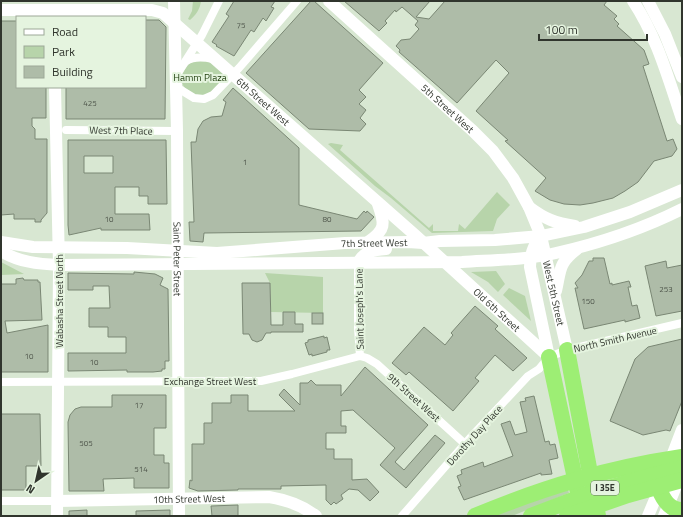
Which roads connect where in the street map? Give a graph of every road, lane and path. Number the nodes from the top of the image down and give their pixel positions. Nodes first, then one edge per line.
1 (166, 1) edge
2 (174, 1) edge
3 (219, 1) edge
4 (297, 1) edge
5 (329, 1) edge
6 (633, 1) edge
7 (648, 1) edge
8 (55, 9) edge
9 (1, 10) edge
10 (152, 10) junction
11 (175, 22) junction
12 (198, 43) junction
13 (219, 61) junction
14 (185, 62) junction
15 (233, 74) junction
16 (682, 77) edge
17 (176, 81) junction
18 (55, 88) edge
19 (682, 119) edge
20 (66, 130) dead end
21 (177, 131) junction
22 (682, 190) edge
23 (377, 202) junction
24 (529, 207) junction
25 (682, 209) edge
26 (682, 214) edge
27 (667, 216) junction
28 (584, 227) junction
29 (541, 236) junction
30 (1, 242) edge
31 (368, 242) junction
32 (408, 242) junction
33 (423, 243) junction
34 (582, 245) junction
35 (59, 248) junction
36 (1, 251) edge
37 (177, 251) junction
38 (545, 254) junction
39 (530, 256) junction
40 (444, 262) junction
41 (358, 263) junction
42 (177, 264) junction
43 (59, 265) junction
44 (555, 294) junction
45 (682, 323) edge
46 (567, 350) junction
47 (360, 356) junction
48 (549, 357) junction
49 (178, 381) junction
50 (1, 382) edge
51 (58, 382) junction
52 (682, 430) edge
53 (466, 444) junction
54 (679, 453) edge
55 (581, 468) junction
56 (682, 468) edge
57 (682, 471) edge
58 (682, 480) edge
59 (179, 499) junction
60 (1, 501) edge
61 (57, 501) junction
62 (667, 507) edge
63 (57, 516) edge
64 (179, 516) edge
65 (316, 516) edge
66 (402, 516) edge
67 (475, 516) edge
68 (531, 516) edge
69 (567, 516) edge
70 (584, 516) edge
71 (598, 516) edge

1 - 10 main road
2 - 11 main road, Saint Peter Street
3 - 12 street
4 - 15 street
5 - 24 main road, 5th Street West
6 - 19 main road
7 - 16 main road
8 - 9 main road, 6th Street West
8 - 10 main road, 6th Street West
10 - 11 main road, 6th Street West
11 - 12 main road, 6th Street West
11 - 17 main road, Saint Peter Street
12 - 13 main road, 6th Street West
12 - 14 street
13 - 14 street
13 - 15 main road, 6th Street West
14 - 17 street
15 - 17 street
15 - 23 main road, 6th Street West
17 - 21 main road, Saint Peter Street
18 - 35 main road, Wabasha Street North
20 - 21 street, West 7th Place
21 - 37 main road, Saint Peter Street
22 - 28 main road, 7th Street West
23 - 31 main road
23 - 33 main road, 6th Street West
24 - 28 main road
24 - 29 main road, 5th Street West
25 - 27 main road, 7th Street West
26 - 27 main road
27 - 34 main road, 7th Street West
28 - 29 main road, 7th Street West
29 - 33 main road, 7th Street West
29 - 38 main road, West 5th Street
29 - 39 main road
30 - 35 main road, 7th Street West
31 - 32 main road, 7th Street West
31 - 37 main road, 7th Street West
32 - 33 main road, 7th Street West
32 - 41 main road
33 - 40 main road, 6th Street West
34 - 38 main road, 7th Street West
34 - 44 main road
35 - 37 main road, 7th Street West
35 - 43 main road, Wabasha Street North
36 - 43 main road, 7th Street West
37 - 42 main road, Saint Peter Street
38 - 39 main road, 7th Street West
38 - 44 main road, West 5th Street
39 - 40 main road, 7th Street West
39 - 48 main road, West 5th Street
40 - 41 main road, 7th Street West
40 - 48 main road, Old 6th Street
41 - 42 main road, 7th Street West
41 - 47 street, Saint Joseph's Lane
42 - 43 main road, 7th Street West
42 - 49 main road, Saint Peter Street
43 - 51 main road, Wabasha Street North
44 - 46 main road, West 5th Street
45 - 46 street, North Smith Avenue
46 - 48 street, North Smith Avenue
46 - 55 highway
47 - 49 street, Exchange Street West
47 - 53 street, 9th Street West
48 - 53 street, Dorothy Day Place
48 - 55 highway
49 - 51 street, Exchange Street West
49 - 59 main road, Saint Peter Street
50 - 51 street, Exchange Street West
51 - 61 main road, Wabasha Street North
52 - 54 main road
53 - 66 street, Dorothy Day Place
54 - 62 main road
54 - 67 highway
55 - 70 highway
55 - 71 highway
56 - 68 highway, I 35E
57 - 62 main road
58 - 69 highway, I 35E
59 - 61 main road, 10th Street West
59 - 64 main road, Saint Peter Street
59 - 65 main road, 10th Street West
60 - 61 street
61 - 63 main road, Wabasha Street North

